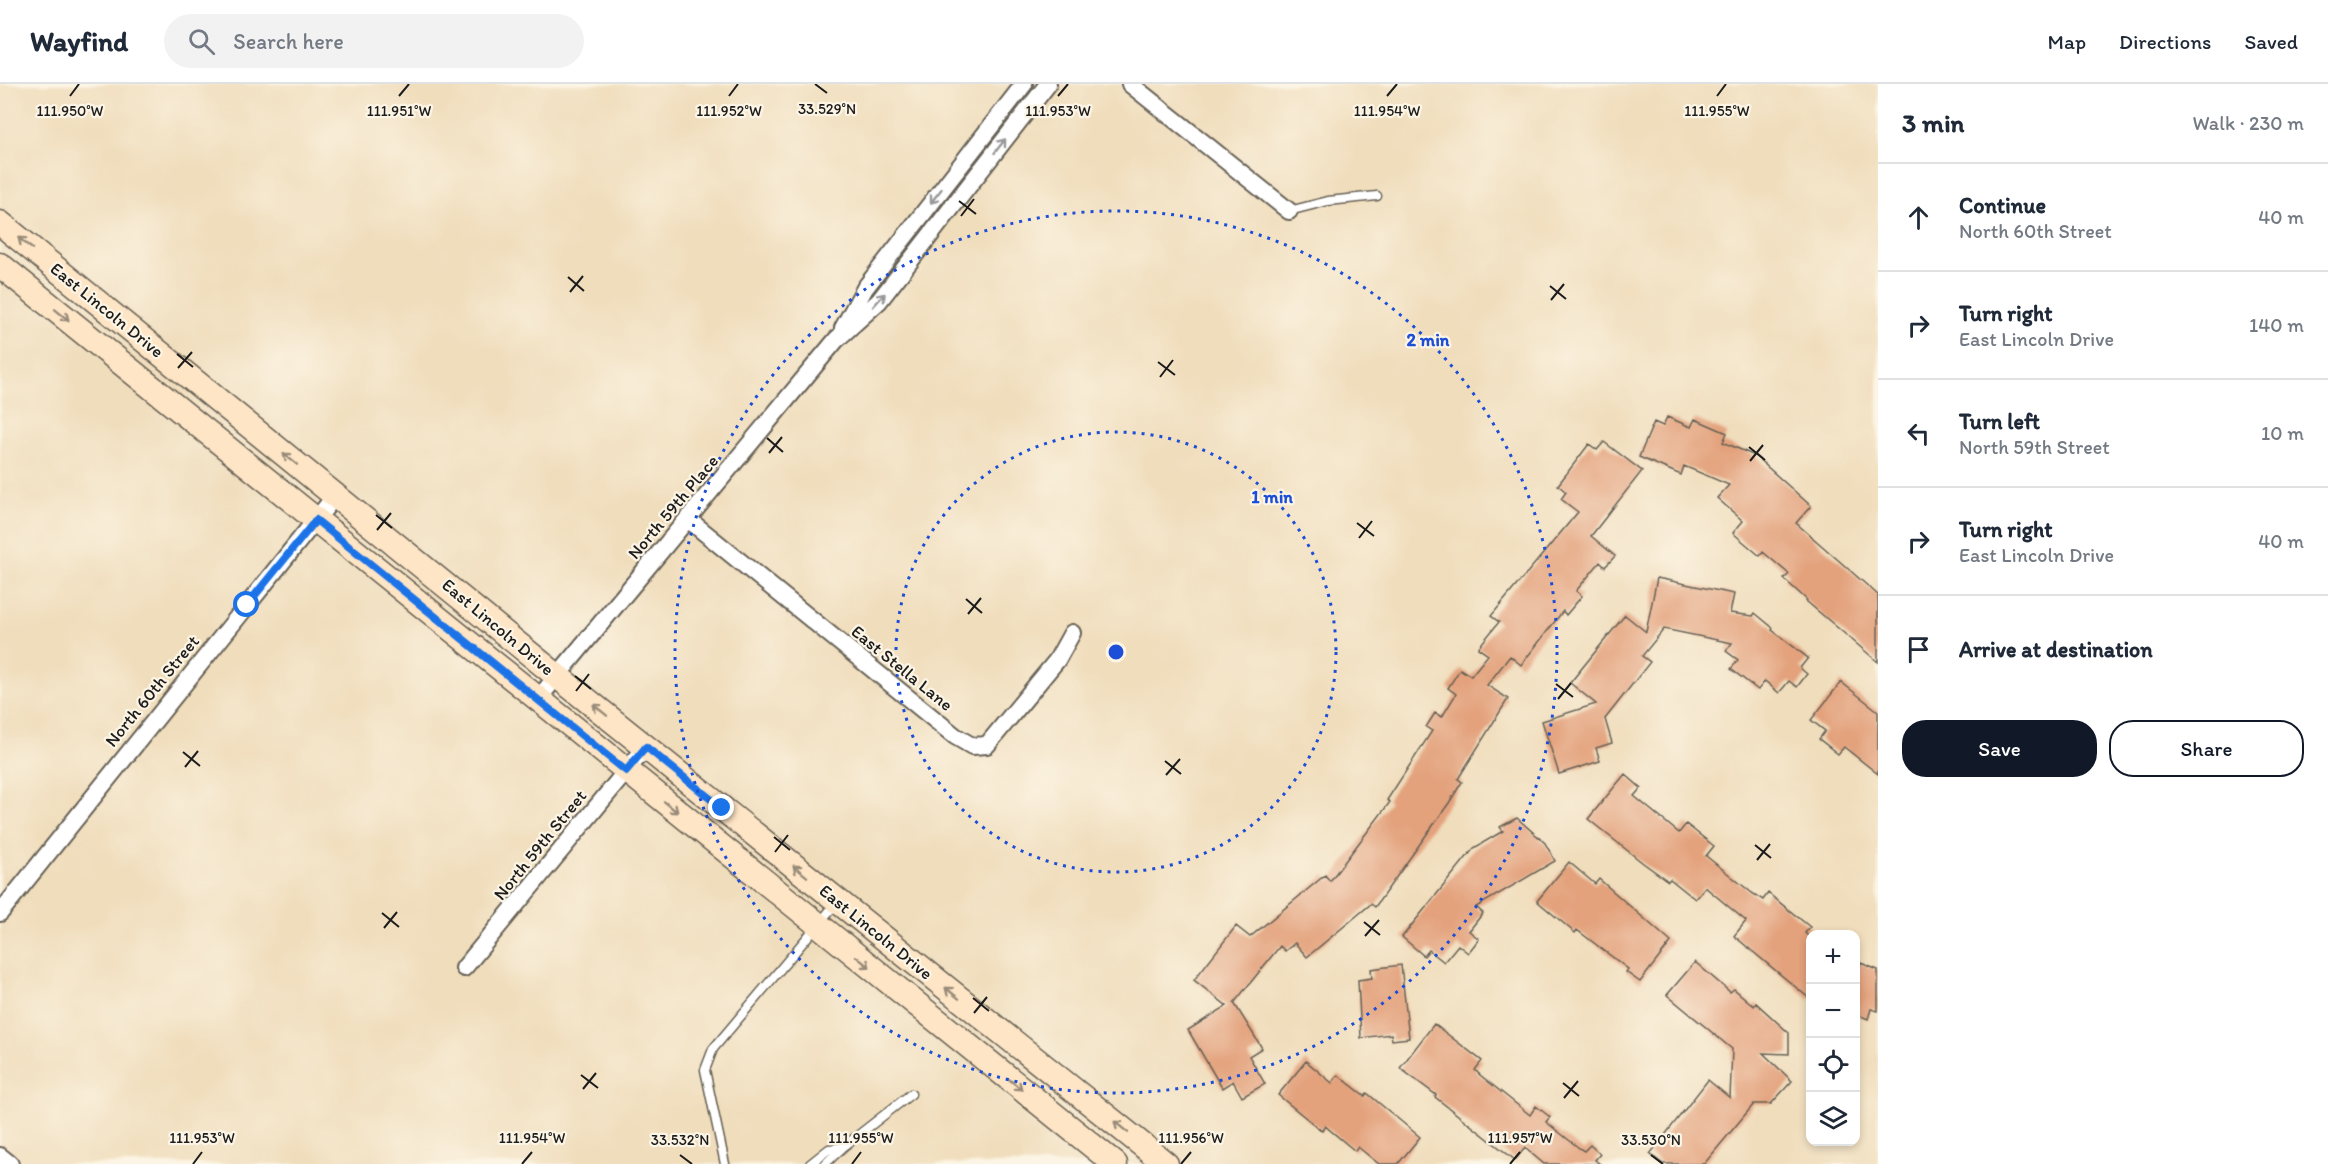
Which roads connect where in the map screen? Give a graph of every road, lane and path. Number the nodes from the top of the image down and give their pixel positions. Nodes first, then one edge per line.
1 (1024, 84) edge
2 (1048, 84) edge
3 (1130, 84) edge
4 (1377, 196) dead end
5 (1289, 211) joint
6 (0, 223) edge
7 (0, 265) edge
8 (837, 340) junction
9 (147, 342) junction
10 (127, 368) junction
11 (335, 496) junction
12 (316, 520) junction
13 (689, 520) junction
14 (1072, 633) dead end
15 (557, 676) junction
16 (538, 699) junction
17 (646, 747) junction
18 (626, 771) junction
19 (837, 901) junction
20 (0, 913) edge
21 (818, 925) junction
22 (464, 968) dead end
23 (911, 1094) dead end
24 (843, 1147) junction
25 (0, 1156) edge
26 (10, 1164) edge
27 (725, 1164) edge
28 (810, 1164) edge
29 (825, 1164) edge
30 (1115, 1164) edge
31 (1166, 1164) edge

1 -> 8 street, North 59th Place
8 -> 2 street, North 59th Place
3 - 5 street
4 - 5 lane
9 -> 6 main road, East Lincoln Drive
7 -> 10 main road, East Lincoln Drive
8 - 13 street, North 59th Place
9 - 10 main road
11 -> 9 main road, East Lincoln Drive
10 - 12 main road, East Lincoln Drive
11 - 12 street, North 60th Street
11 - 15 main road, East Lincoln Drive
12 - 16 main road, East Lincoln Drive
12 - 20 street, North 60th Street
13 - 14 street, East Stella Lane
13 - 15 street, North 59th Place
15 - 16 street, North 59th Place
17 -> 15 main road, East Lincoln Drive
16 - 18 main road, East Lincoln Drive
17 - 18 street, North 59th Street
19 -> 17 main road, East Lincoln Drive
18 -> 21 main road, East Lincoln Drive
18 - 22 street, North 59th Street
19 - 21 lane
31 -> 19 main road, East Lincoln Drive
21 - 27 lane
21 -> 30 main road, East Lincoln Drive
23 - 24 lane
24 - 28 lane
24 - 29 lane
25 - 26 street

